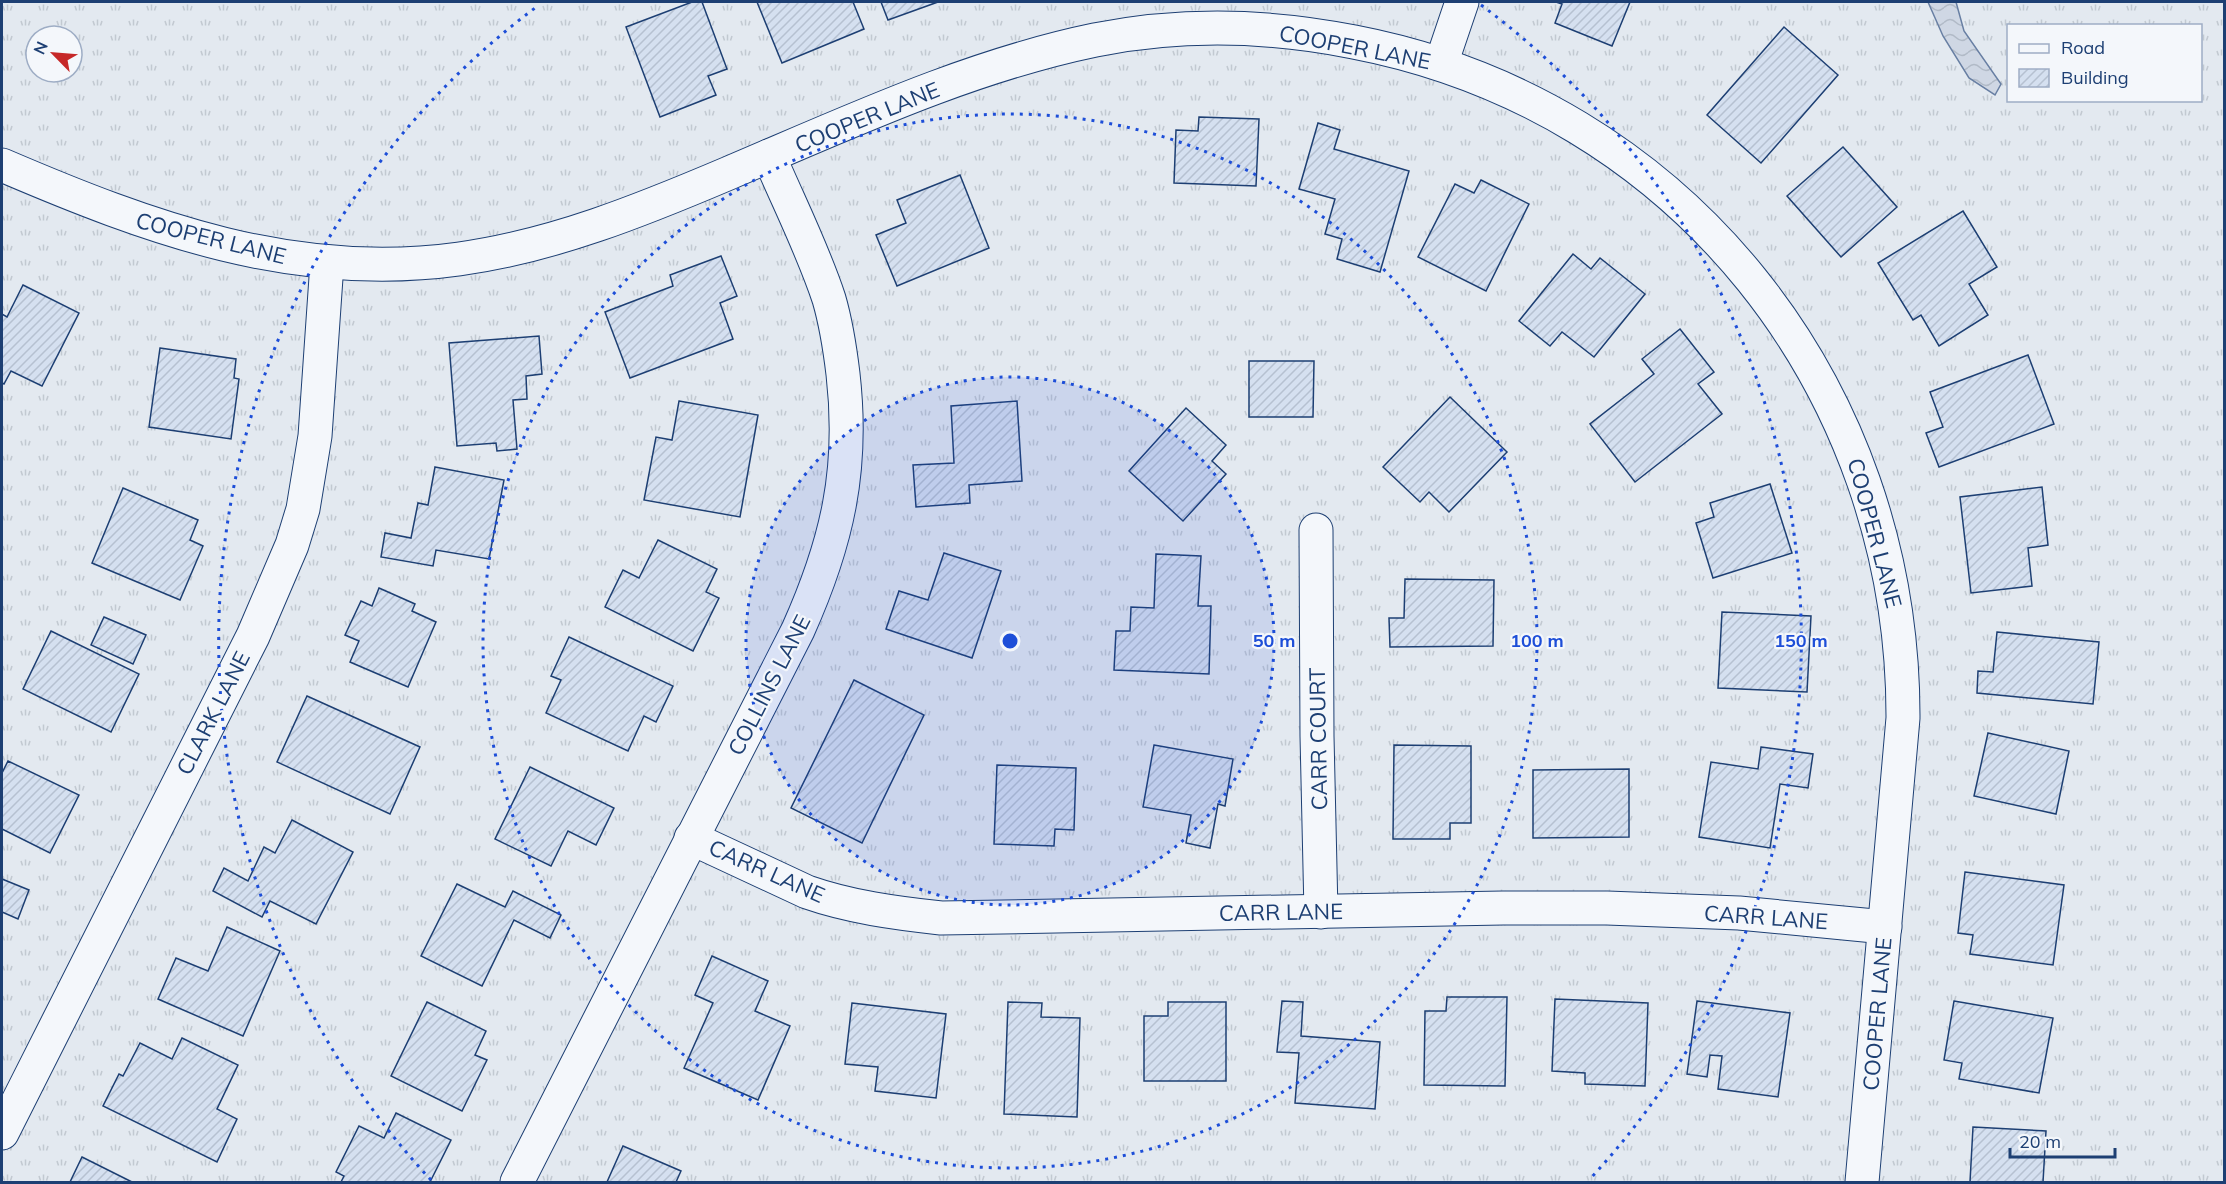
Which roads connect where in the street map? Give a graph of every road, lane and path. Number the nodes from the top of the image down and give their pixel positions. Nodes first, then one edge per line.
1 (1462, 2) edge
2 (1441, 64) junction
3 (769, 156) junction
4 (2, 165) edge
5 (327, 263) junction
6 (1316, 530) dead end
7 (691, 838) junction
8 (1321, 912) junction
9 (1885, 927) junction
10 (2, 1133) edge
11 (517, 1182) edge
12 (1862, 1182) edge

1 - 2 street
2 - 3 street, COOPER LANE
2 - 9 street, COOPER LANE
3 - 5 street, COOPER LANE
3 - 7 street, COLLINS LANE
4 - 5 street, COOPER LANE
5 - 10 street, CLARK LANE
6 - 8 street, CARR COURT
7 - 8 street, CARR LANE
7 - 11 street, COLLINS LANE
8 - 9 street, CARR LANE
9 - 12 street, COOPER LANE

